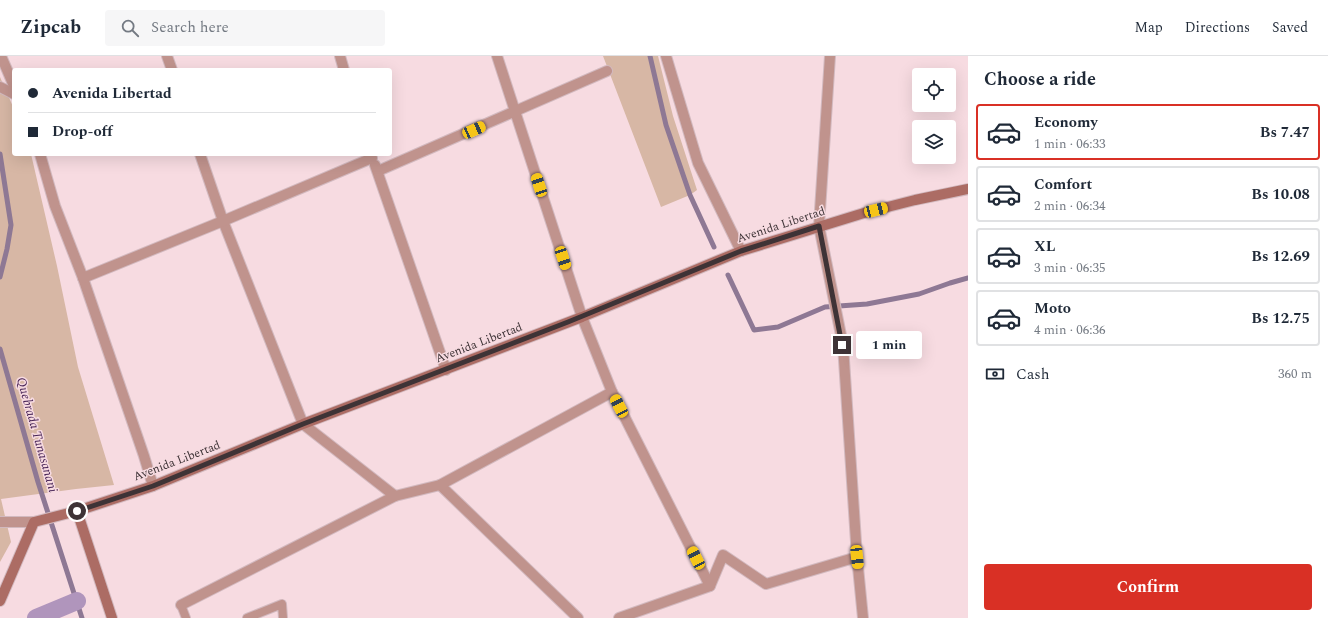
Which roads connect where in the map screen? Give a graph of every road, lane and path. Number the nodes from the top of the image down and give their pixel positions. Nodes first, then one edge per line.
1 (1, 56) edge
2 (167, 56) edge
3 (340, 56) edge
4 (497, 56) edge
5 (666, 56) edge
6 (830, 56) edge
7 (171, 68) edge
8 (343, 68) edge
9 (607, 71) dead end
10 (12, 81) edge
11 (0, 87) edge
12 (12, 93) edge
13 (515, 112) junction
14 (41, 156) edge
15 (201, 156) edge
16 (371, 156) edge
17 (378, 171) junction
18 (968, 190) edge
19 (223, 221) junction
20 (819, 226) junction
21 (741, 251) junction
22 (83, 278) junction
23 (582, 317) junction
24 (446, 370) junction
25 (612, 392) junction
26 (303, 424) junction
27 (440, 485) junction
28 (153, 486) junction
29 (396, 496) junction
30 (77, 511) junction
31 (0, 522) edge
32 (34, 522) junction
33 (857, 557) junction
34 (710, 586) junction
35 (0, 601) edge
36 (181, 605) joint
37 (112, 618) edge
38 (186, 618) edge
39 (247, 618) edge
40 (283, 618) edge
41 (578, 618) edge
42 (619, 618) edge
43 (862, 618) edge

1 - 10 street
2 - 7 street
3 - 8 street
4 - 13 street
5 - 21 street
6 - 20 street
9 - 13 street
11 - 12 street
13 - 17 street
13 - 23 street
14 - 22 street
15 - 19 street
16 - 17 street
16 - 19 street
17 - 24 street
18 - 20 main road, Avenida Libertad
19 - 22 street
19 - 26 street
20 - 21 main road, Avenida Libertad
20 - 33 street
21 - 23 main road, Avenida Libertad
22 - 28 street
23 - 24 main road, Avenida Libertad
23 - 25 street
24 - 26 main road, Avenida Libertad
25 - 27 street
25 - 34 street
26 - 28 main road, Avenida Libertad
26 - 29 street
27 - 29 street
27 - 41 street
28 - 30 main road, Avenida Libertad
29 - 36 street
30 - 32 main road, Avenida Libertad
30 - 37 main road
31 - 32 street, Avenida Libertad
32 - 35 main road
33 - 34 street
33 - 43 street
34 - 42 street
36 - 38 lane
39 - 40 lane

